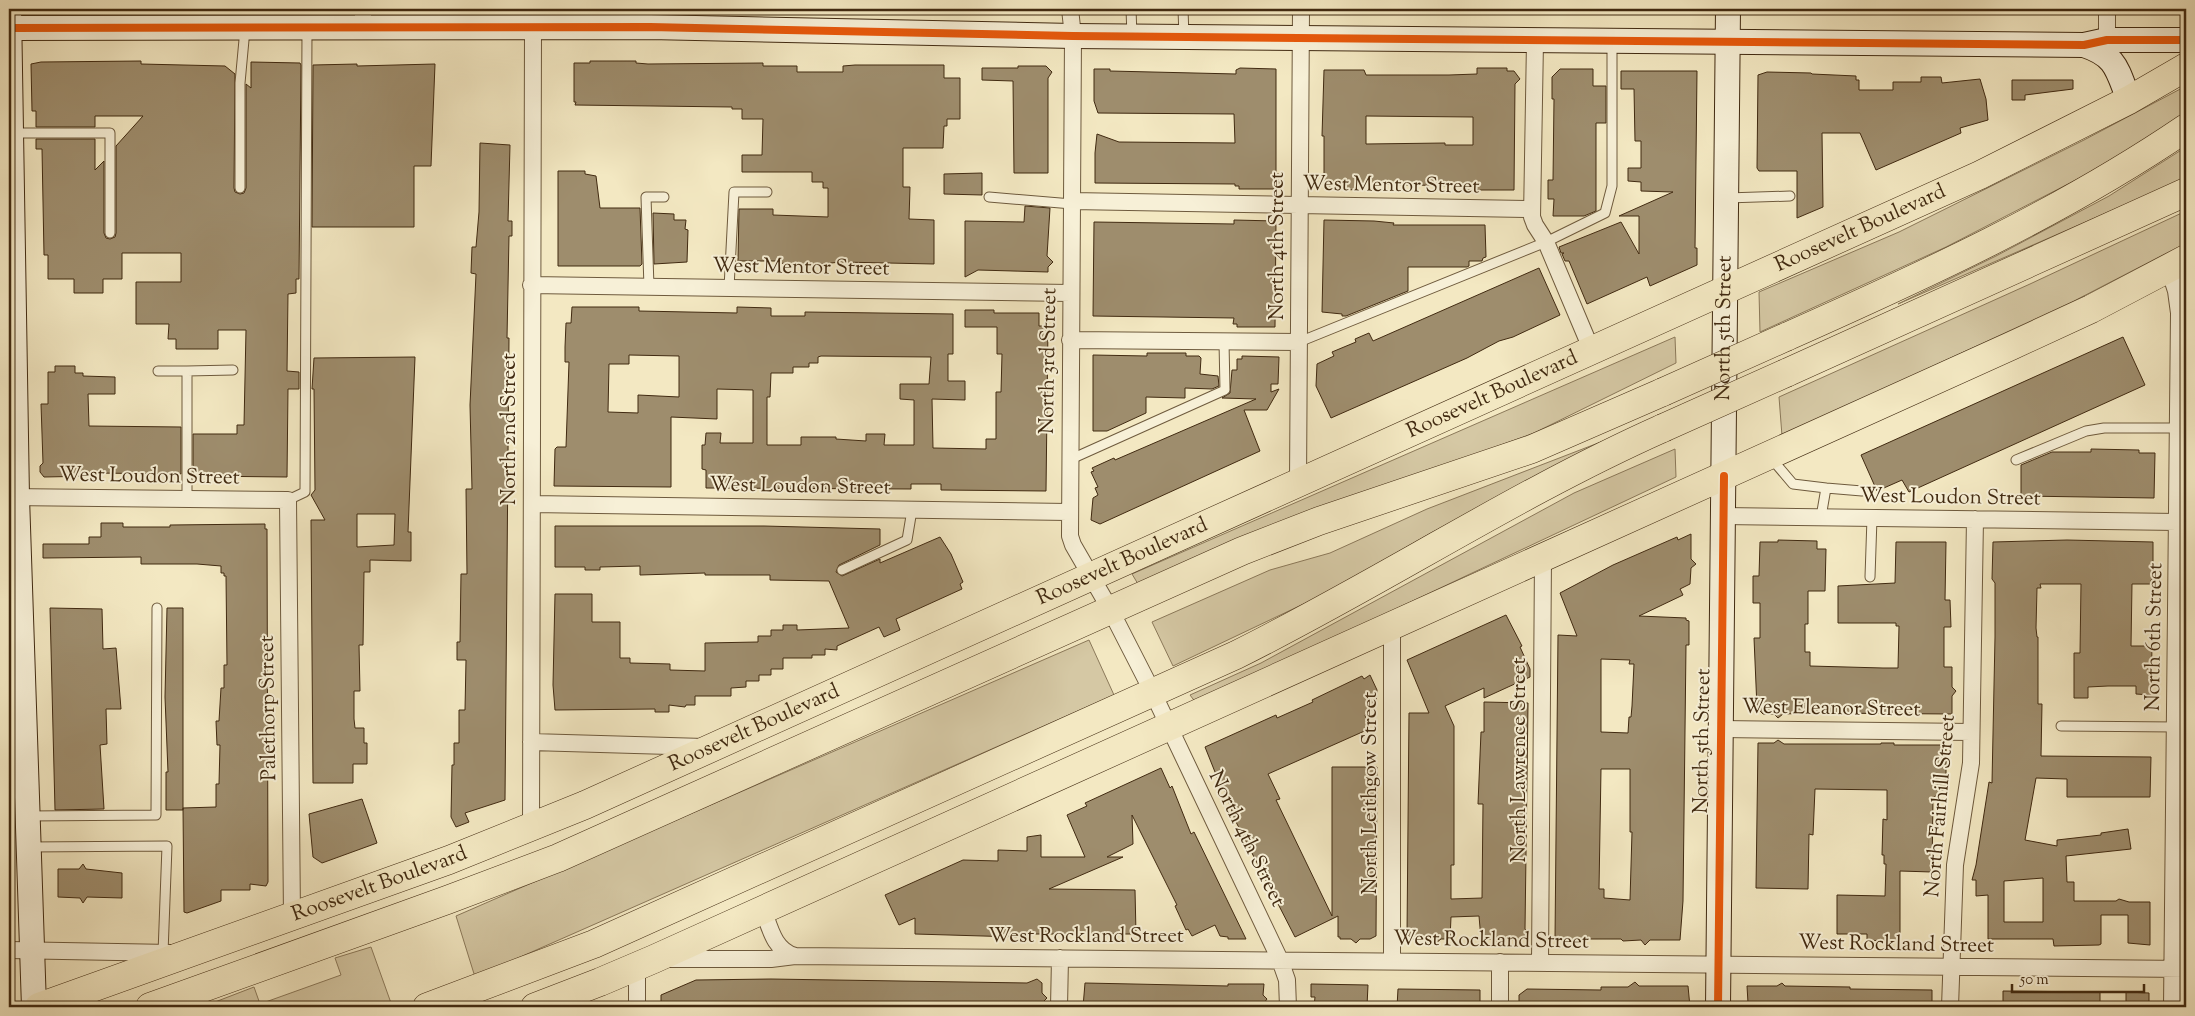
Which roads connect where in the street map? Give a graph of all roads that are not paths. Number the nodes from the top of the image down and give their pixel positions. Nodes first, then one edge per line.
1 (9, 9) edge
2 (1070, 9) edge
3 (1131, 9) edge
4 (1183, 9) edge
5 (1301, 9) edge
6 (1728, 9) edge
7 (2107, 9) edge
8 (363, 19) edge
9 (9, 28) edge
10 (245, 29) junction
11 (307, 29) junction
12 (533, 29) junction
13 (1073, 36) junction
14 (1132, 36) junction
15 (1184, 37) junction
16 (1301, 38) junction
17 (2186, 40) edge
18 (1535, 41) junction
19 (1612, 41) junction
20 (1728, 41) junction
21 (2099, 46) junction
22 (2186, 67) edge
23 (10, 92) edge
24 (2129, 100) junction
25 (2186, 128) edge
26 (11, 133) junction
27 (10, 163) edge
28 (240, 188) dead end
29 (767, 192) dead end
30 (2186, 192) edge
31 (1790, 196) dead end
32 (664, 197) dead end
33 (989, 197) dead end
34 (1727, 198) junction
35 (10, 201) edge
36 (1072, 203) junction
37 (1300, 206) junction
38 (1531, 209) junction
39 (110, 233) dead end
40 (1546, 242) junction
41 (2178, 264) edge
42 (531, 285) junction
43 (649, 287) junction
44 (729, 288) junction
45 (1726, 290) junction
46 (1071, 293) junction
47 (1070, 340) junction
48 (1224, 342) junction
49 (1299, 342) junction
50 (1592, 350) junction
51 (233, 370) dead end
52 (187, 371) junction
53 (158, 372) dead end
54 (2178, 428) junction
55 (1769, 456) junction
56 (1069, 460) junction
57 (2016, 460) dead end
58 (1724, 476) junction
59 (1298, 483) junction
60 (1826, 488) junction
61 (1862, 491) dead end
62 (13, 497) edge
63 (188, 499) junction
64 (288, 500) junction
65 (532, 504) junction
66 (912, 510) junction
67 (1068, 512) junction
68 (1723, 516) junction
69 (1821, 517) junction
70 (1872, 518) junction
71 (1975, 519) junction
72 (2177, 522) junction
73 (1543, 558) junction
74 (842, 570) dead end
75 (1091, 577) junction
76 (1870, 578) dead end
77 (157, 608) dead end
78 (1110, 609) junction
79 (1392, 625) junction
80 (1153, 693) junction
81 (2061, 726) dead end
82 (1168, 727) junction
83 (2175, 727) junction
84 (1721, 729) junction
85 (1971, 732) junction
86 (531, 742) junction
87 (714, 747) junction
88 (27, 816) junction
89 (627, 827) junction
90 (531, 828) junction
91 (28, 847) junction
92 (900, 847) junction
93 (752, 874) junction
94 (2180, 896) edge
95 (763, 909) junction
96 (292, 916) junction
97 (20, 950) edge
98 (163, 952) junction
99 (191, 953) junction
100 (795, 956) junction
101 (1060, 958) junction
102 (1280, 960) junction
103 (1392, 961) junction
104 (645, 962) junction
105 (1500, 962) junction
106 (1540, 963) junction
107 (1719, 964) junction
108 (1951, 966) junction
109 (2180, 968) edge
110 (434, 1005) edge
111 (34, 1007) edge
112 (39, 1007) edge
113 (150, 1007) edge
114 (535, 1007) edge
115 (637, 1007) edge
116 (1059, 1007) edge
117 (1288, 1007) edge
118 (1500, 1007) edge
119 (1718, 1007) edge
120 (1950, 1007) edge
121 (2172, 1007) edge

1 - 9 street
2 - 13 street, North 3rd Street
3 - 14 lane
4 - 15 lane
5 - 16 street, North 4th Street
6 - 20 street, North 5th Street
7 - 21 street
8 - 11 street
8 - 12 street
9 - 10 street
9 - 23 street
10 - 11 street
10 - 28 lane
11 - 64 lane
12 - 13 street
12 - 42 street, North 2nd Street
13 - 14 street
13 - 36 street, North 3rd Street
14 - 15 street
15 - 16 street
16 - 18 street
16 - 37 street, North 4th Street
17 - 21 street
18 - 19 street
18 - 38 street
19 - 20 street
19 - 40 lane
20 - 21 street
20 - 34 street, North 5th Street
21 - 24 street
22 - 24 highway, Roosevelt Boulevard
23 - 26 street
24 - 45 highway, Roosevelt Boulevard
25 - 78 highway, Roosevelt Boulevard, bridge
26 - 27 street
26 - 39 lane
27 - 35 street
29 - 44 lane
30 - 80 highway, bridge
31 - 34 lane
32 - 43 lane
33 - 36 lane
34 - 45 street, North 5th Street
35 - 62 street
36 - 37 street, West Mentor Street
36 - 46 street, North 3rd Street
37 - 38 street, West Mentor Street
37 - 49 street, North 4th Street
38 - 40 street
40 - 49 lane
40 - 50 street
41 - 54 street, North 6th Street
41 - 55 highway
42 - 43 street, West Mentor Street
42 - 65 street, North 2nd Street
43 - 44 street, West Mentor Street
44 - 46 street, West Mentor Street
45 - 50 highway, Roosevelt Boulevard
45 - 58 street, North 5th Street
46 - 47 street, North 3rd Street
47 - 48 street
47 - 56 street, North 3rd Street
48 - 49 street
48 - 56 lane
49 - 59 street, North 4th Street
50 - 59 highway, Roosevelt Boulevard
51 - 52 lane
52 - 53 lane
52 - 63 lane
54 - 57 lane
54 - 72 street, North 6th Street
55 - 58 highway
55 - 60 lane
56 - 67 street, North 3rd Street
58 - 68 street, North 5th Street
58 - 73 highway
59 - 75 highway, Roosevelt Boulevard
60 - 61 lane
60 - 69 lane
62 - 63 street, West Loudon Street
62 - 88 street
63 - 64 street, West Loudon Street
64 - 96 street, Palethorp Street
65 - 66 street, West Loudon Street
65 - 86 street, North 2nd Street
66 - 67 street, West Loudon Street
66 - 74 lane
67 - 75 street, North 3rd Street
68 - 69 street, West Loudon Street
68 - 84 street, North 5th Street
69 - 70 street, West Loudon Street
70 - 71 street, West Loudon Street
70 - 76 lane
71 - 72 street, West Loudon Street
71 - 85 street, North Fairhill Street
72 - 83 street, North 6th Street
73 - 79 highway
73 - 106 street, North Lawrence Street
75 - 78 street, North 3rd Street
75 - 87 highway, Roosevelt Boulevard
77 - 88 lane
78 - 80 street, North 3rd Street
78 - 89 highway, Roosevelt Boulevard
79 - 82 highway
79 - 103 street, North Leithgow Street
80 - 82 street, North 4th Street
80 - 93 highway
81 - 83 lane
82 - 92 highway
82 - 102 street, North 4th Street
83 - 94 street, North 6th Street
84 - 85 street, West Eleanor Street
84 - 107 street, North 5th Street
85 - 108 street, North Fairhill Street
86 - 87 street
86 - 90 street, North 2nd Street
87 - 89 highway
87 - 90 highway, Roosevelt Boulevard
88 - 91 street
89 - 113 highway, Roosevelt Boulevard
90 - 96 highway, Roosevelt Boulevard
91 - 97 street
91 - 98 lane
92 - 93 highway
92 - 95 highway
93 - 110 highway
94 - 109 street, North 6th Street
95 - 100 street
95 - 104 highway
96 - 99 highway, Roosevelt Boulevard
97 - 98 street
97 - 111 street
98 - 99 street
99 - 112 highway, Roosevelt Boulevard
100 - 101 street, West Rockland Street
100 - 104 street, West Rockland Street
101 - 102 street, West Rockland Street
101 - 116 street
102 - 103 street, West Rockland Street
102 - 117 street, North 4th Street
103 - 105 street, West Rockland Street
104 - 114 highway
104 - 115 street
105 - 106 street, West Rockland Street
105 - 118 street
106 - 107 street, West Rockland Street
107 - 108 street, West Rockland Street
107 - 119 street, North 5th Street
108 - 109 street, West Rockland Street
108 - 120 street, North Fairhill Street
109 - 121 street, North 6th Street

